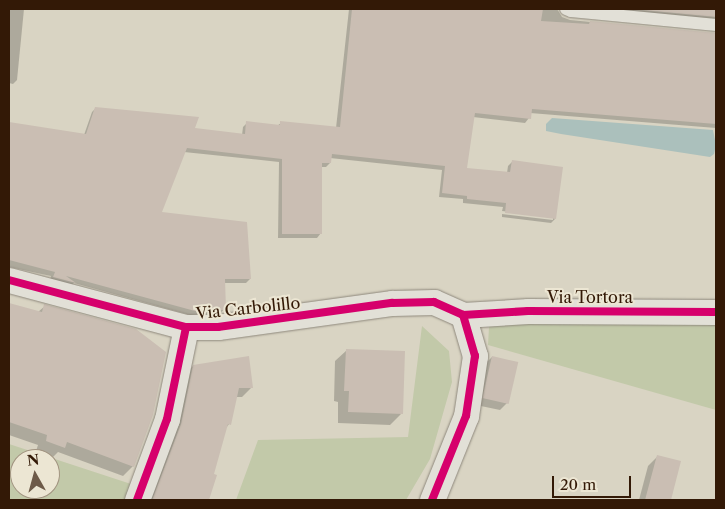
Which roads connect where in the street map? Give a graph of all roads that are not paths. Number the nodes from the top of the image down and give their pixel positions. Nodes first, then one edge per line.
1 (566, 9) edge
2 (716, 25) edge
3 (9, 280) edge
4 (716, 312) edge
5 (463, 315) junction
6 (186, 327) junction
7 (137, 500) edge
8 (432, 500) edge

1 - 2 lane
3 - 6 street, Via Carbolillo
4 - 5 street, Via Tortora
5 - 6 street, Via Carbolillo
5 - 8 street
6 - 7 street

